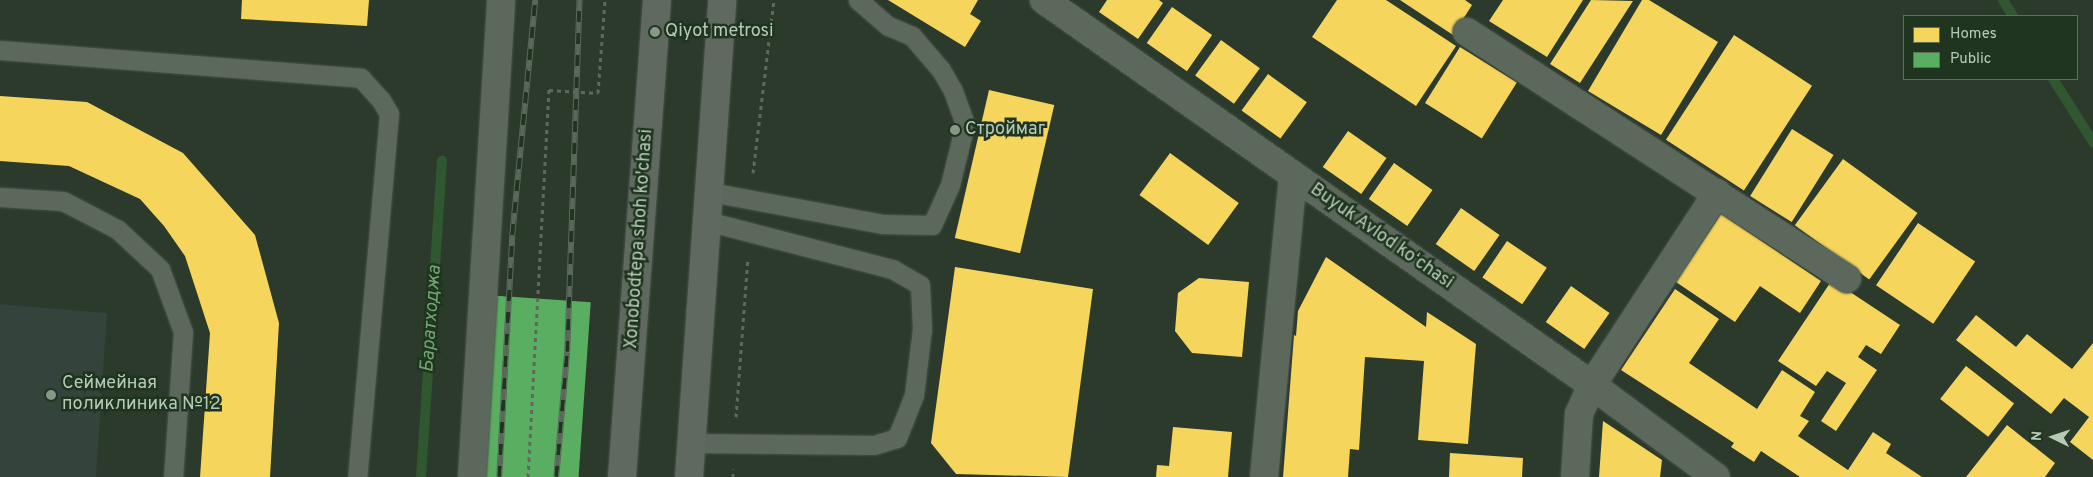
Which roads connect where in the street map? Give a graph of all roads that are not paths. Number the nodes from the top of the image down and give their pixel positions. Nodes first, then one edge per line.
1 (501, 0) edge
2 (657, 0) edge
3 (722, 0) edge
4 (858, 0) edge
5 (1044, 0) edge
6 (1467, 32) dead end
7 (0, 50) edge
8 (1293, 175) junction
9 (710, 192) junction
10 (1717, 193) junction
11 (0, 197) edge
12 (707, 221) junction
13 (1847, 279) dead end
14 (1592, 385) junction
15 (691, 443) junction
16 (174, 477) edge
17 (357, 477) edge
18 (472, 477) edge
19 (622, 477) edge
20 (688, 477) edge
21 (1264, 477) edge
22 (1575, 477) edge
23 (1716, 477) edge

1 - 18 street
2 - 19 highway, Xonobodtepa shoh ko'chasi
3 - 9 highway
4 - 9 lane
5 - 8 street, Buyuk Avlod koʻchasi
6 - 10 street
7 - 17 lane
8 - 14 street, Buyuk Avlod koʻchasi
8 - 21 street
9 - 12 highway
10 - 13 street
10 - 14 street
11 - 16 lane
12 - 15 highway
12 - 15 lane
14 - 22 street
14 - 23 street, Buyuk Avlod koʻchasi
15 - 20 highway

